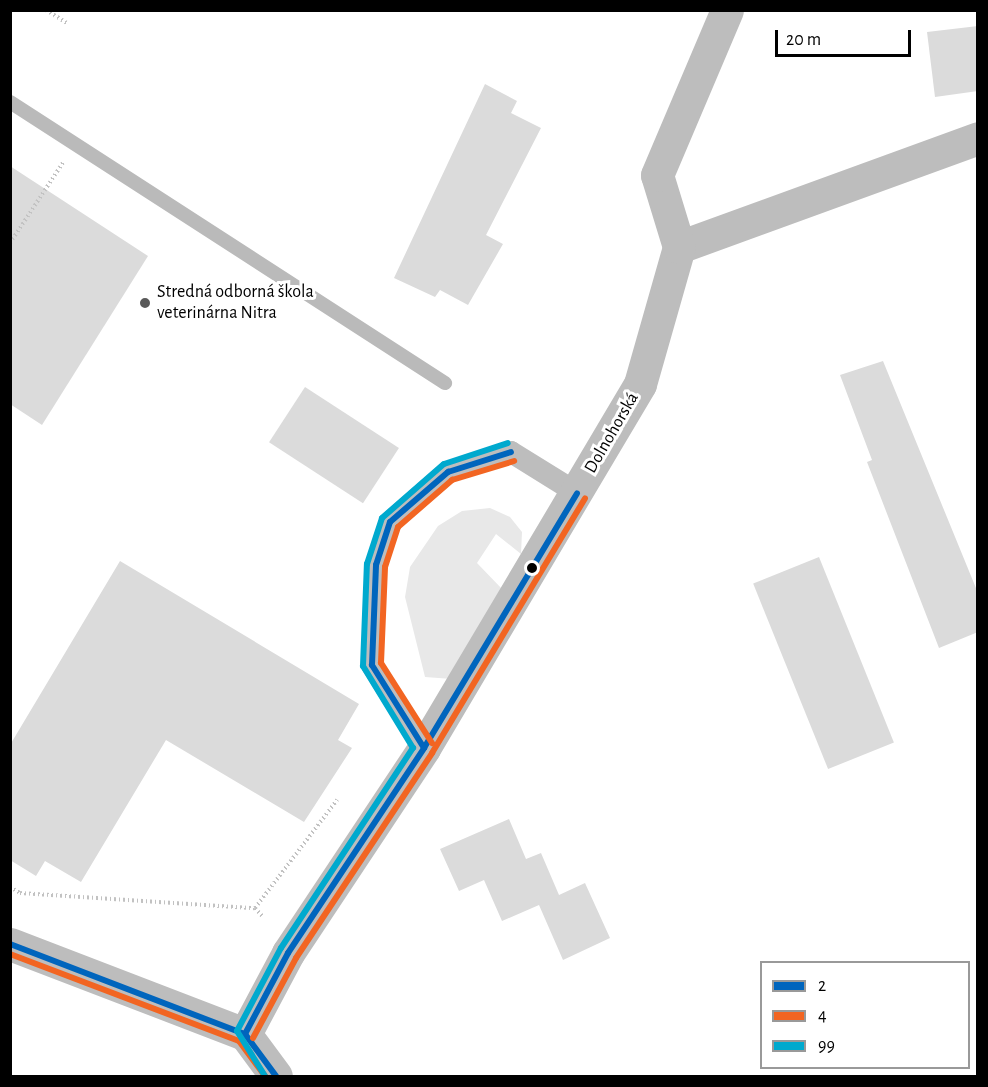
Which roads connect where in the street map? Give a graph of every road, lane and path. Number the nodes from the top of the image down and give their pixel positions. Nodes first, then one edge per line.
1 (46, 10) edge
2 (727, 10) edge
3 (68, 24) dead end
4 (978, 138) edge
5 (64, 161) dead end
6 (10, 243) edge
7 (680, 247) junction
8 (577, 493) junction
9 (424, 748) junction
10 (340, 795) dead end
11 (10, 887) edge
12 (10, 944) edge
13 (246, 1034) junction
14 (276, 1077) edge

1 - 3 path
2 - 7 street
4 - 7 street
5 - 6 path
7 - 8 street, Dolnohorská
8 - 9 street, Dolnohorská
8 - 9 lane
9 - 13 street, Dolnohorská
10 - 11 path
12 - 13 street
13 - 14 street

